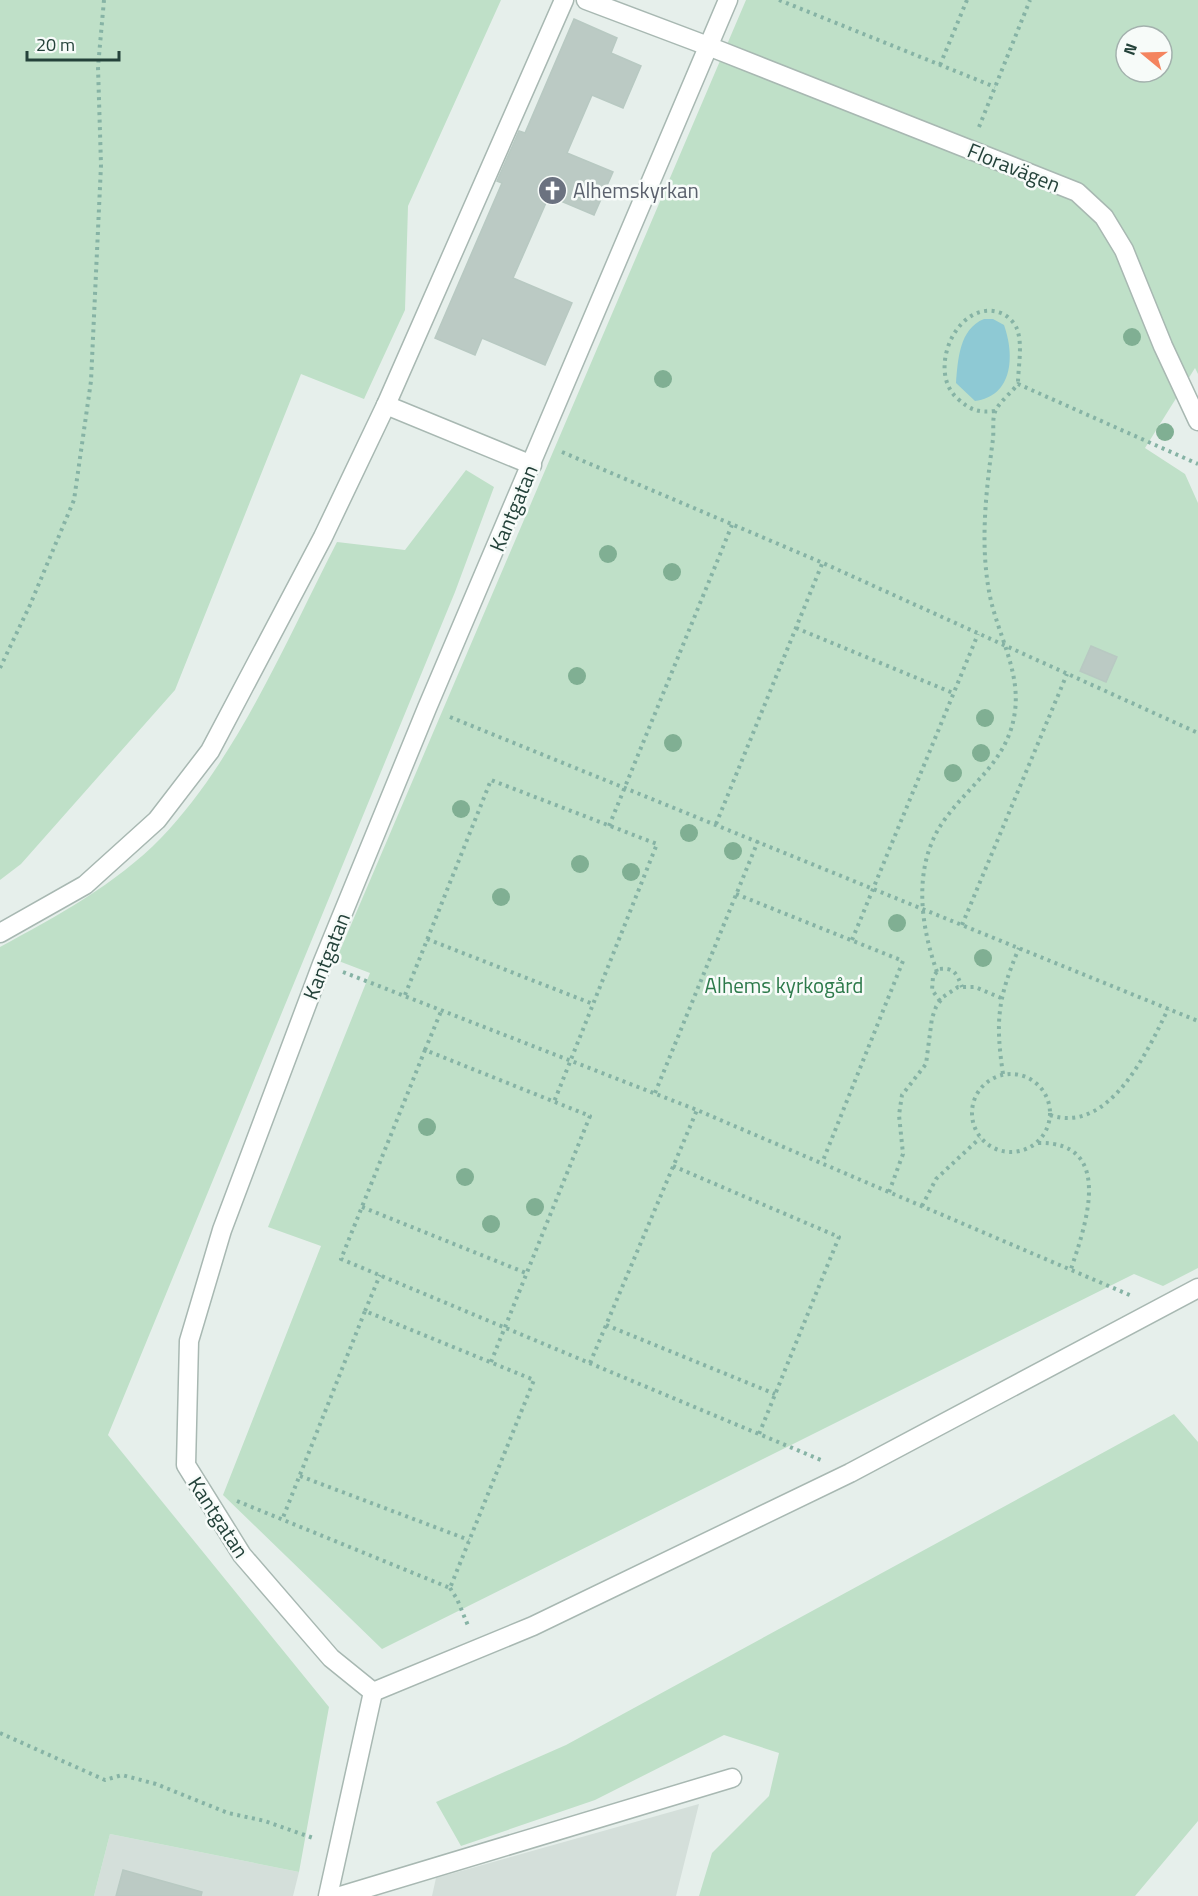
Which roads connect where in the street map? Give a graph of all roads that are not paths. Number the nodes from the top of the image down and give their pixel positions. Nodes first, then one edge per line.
1 (564, 0) edge
2 (586, 0) edge
3 (728, 0) edge
4 (708, 46) junction
5 (386, 405) junction
6 (1198, 421) edge
7 (532, 465) junction
8 (0, 933) edge
9 (1198, 1288) edge
10 (373, 1692) junction
11 (732, 1778) dead end
12 (328, 1896) edge
13 (340, 1896) edge

1 - 5 street
2 - 4 street, Floravägen
3 - 4 street, Kantgatan
4 - 6 street, Floravägen
4 - 7 street, Kantgatan
5 - 7 street
5 - 8 street
7 - 10 street, Kantgatan
9 - 10 street
10 - 12 street
11 - 13 street

